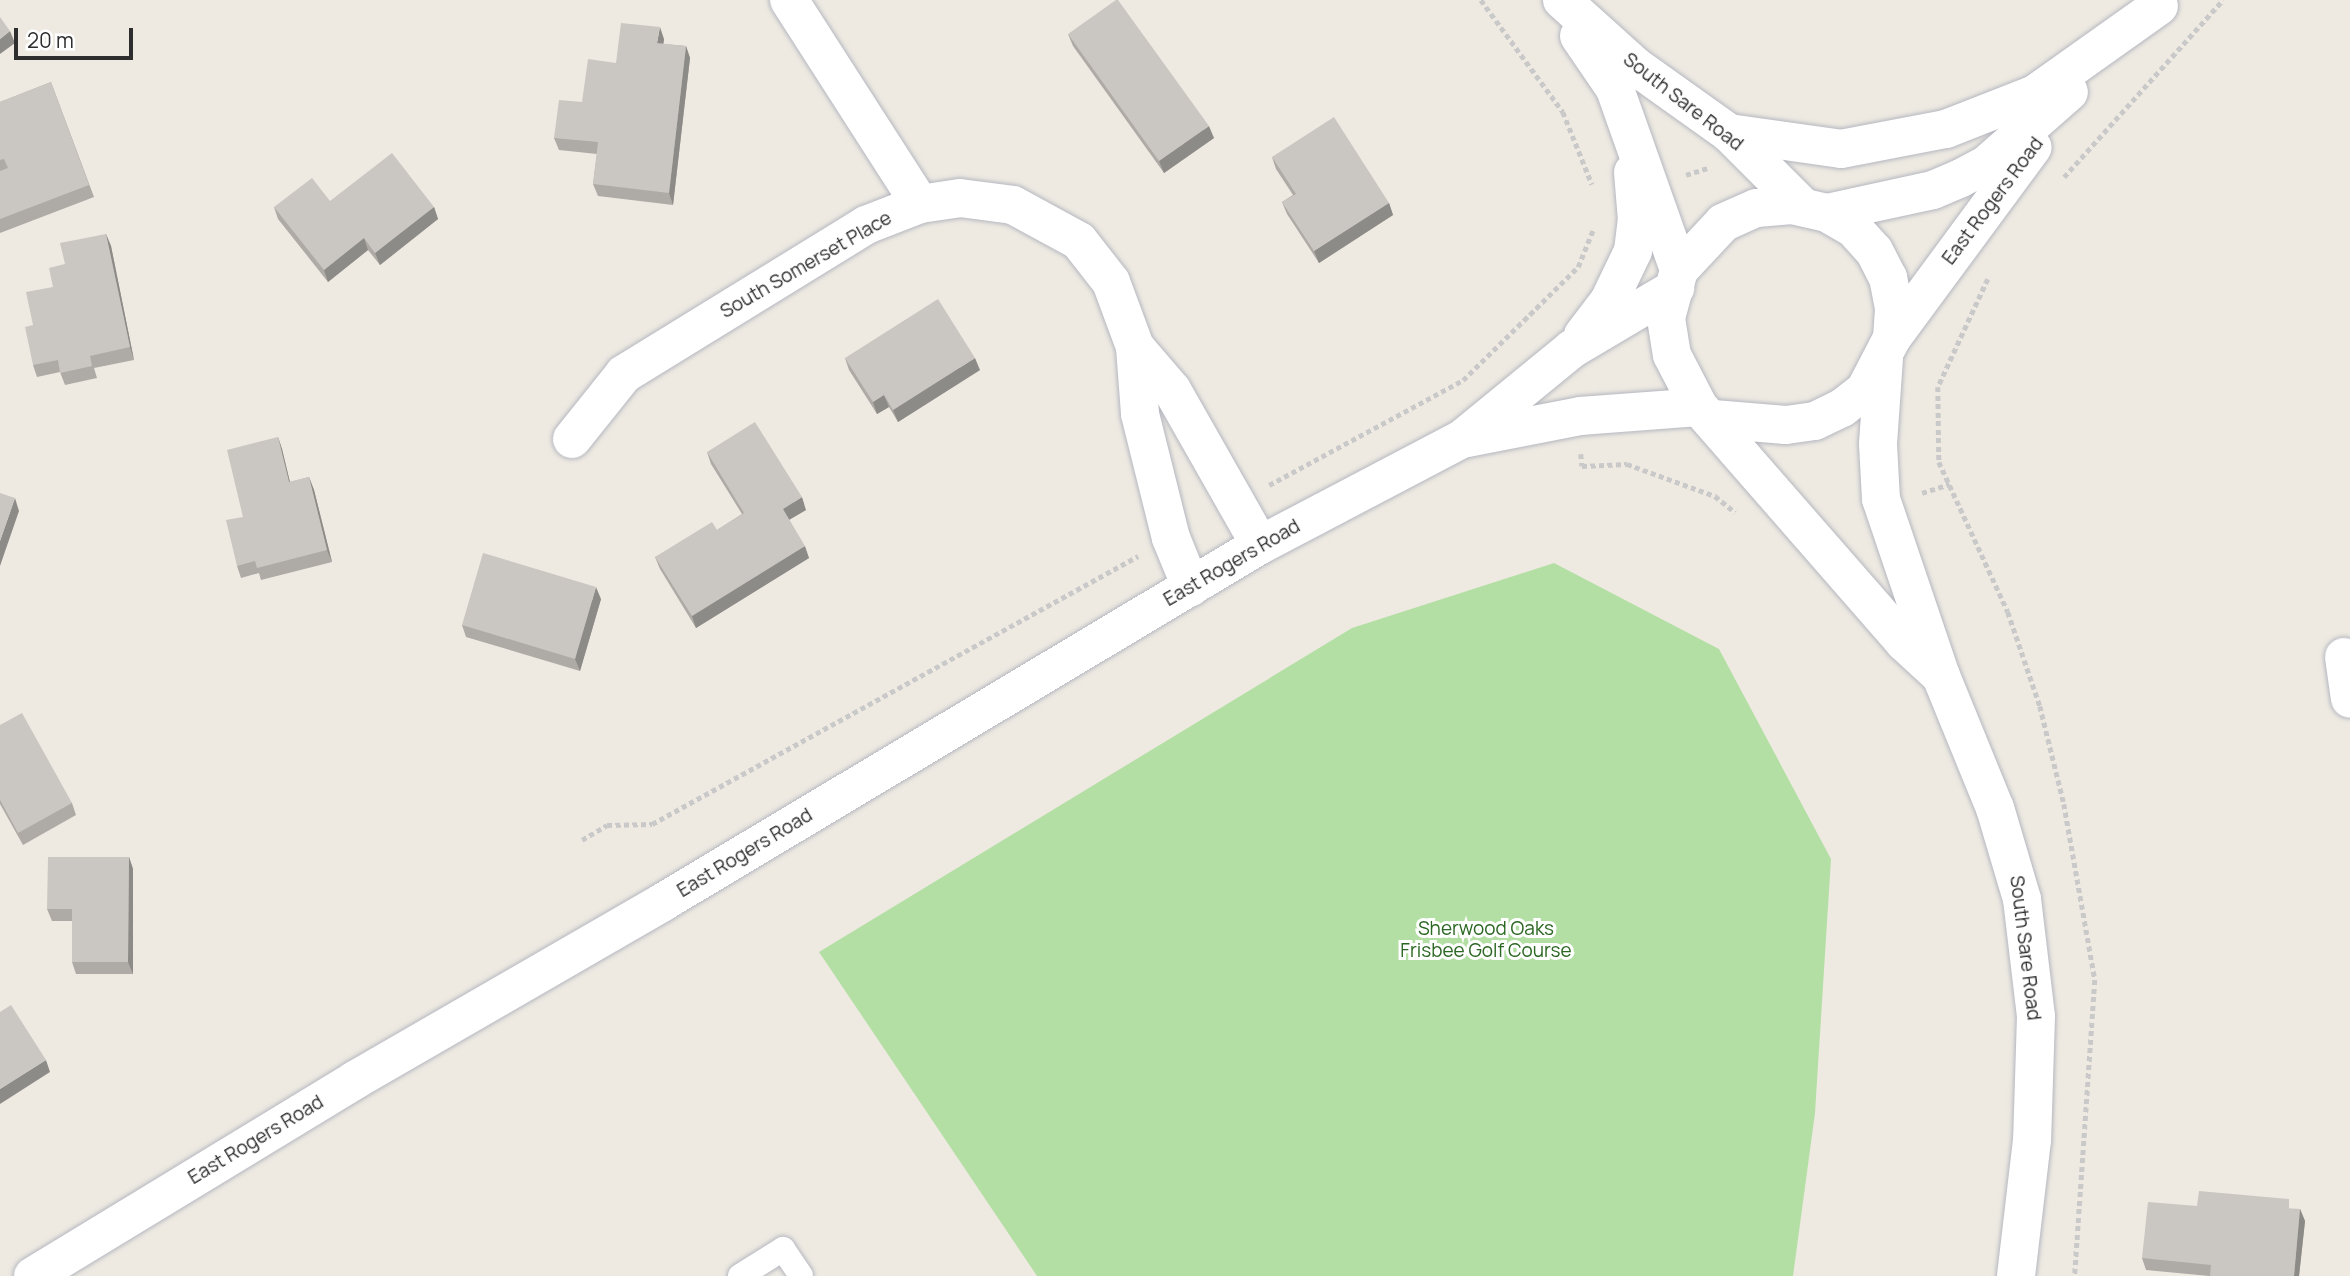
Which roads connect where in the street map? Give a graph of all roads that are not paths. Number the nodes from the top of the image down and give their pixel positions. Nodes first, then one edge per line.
1 (789, 0) edge
2 (1555, 0) edge
3 (1562, 0) edge
4 (2163, 3) edge
5 (2099, 66) junction
6 (1626, 114) junction
7 (1729, 133) junction
8 (920, 204) junction
9 (1815, 210) junction
10 (1677, 279) junction
11 (1135, 347) junction
12 (1888, 347) junction
13 (1572, 349) junction
14 (1706, 413) junction
15 (572, 439) dead end
16 (1462, 439) junction
17 (1260, 545) junction
18 (1191, 587) junction
19 (2344, 657) dead end
20 (1941, 676) junction
21 (2350, 699) edge
22 (33, 1276) edge
23 (740, 1276) edge
24 (801, 1276) edge
25 (2016, 1276) edge

1 - 8 main road
2 - 6 main road, South Sare Road
3 - 7 main road, South Sare Road
4 - 5 main road, East Rogers Road
4 - 7 main road
5 - 9 main road, East Rogers Road
5 - 12 main road, East Rogers Road
6 - 10 main road, South Sare Road
6 - 13 main road
7 - 9 main road, South Sare Road
8 - 11 main road, South Somerset Place
8 - 15 main road, South Somerset Place
9 - 10 main road
9 - 12 main road
10 - 13 main road, East Rogers Road
10 - 14 main road
11 - 17 main road, South Somerset Place
11 - 18 main road, South Somerset Place
12 - 14 main road
12 - 20 main road, South Sare Road
13 - 16 main road, East Rogers Road
14 - 16 main road, East Rogers Road
14 - 20 main road, South Sare Road
16 - 17 main road, East Rogers Road
17 - 18 main road, East Rogers Road
18 - 22 main road, East Rogers Road
19 - 21 main road
20 - 25 main road, South Sare Road
23 - 24 lane

